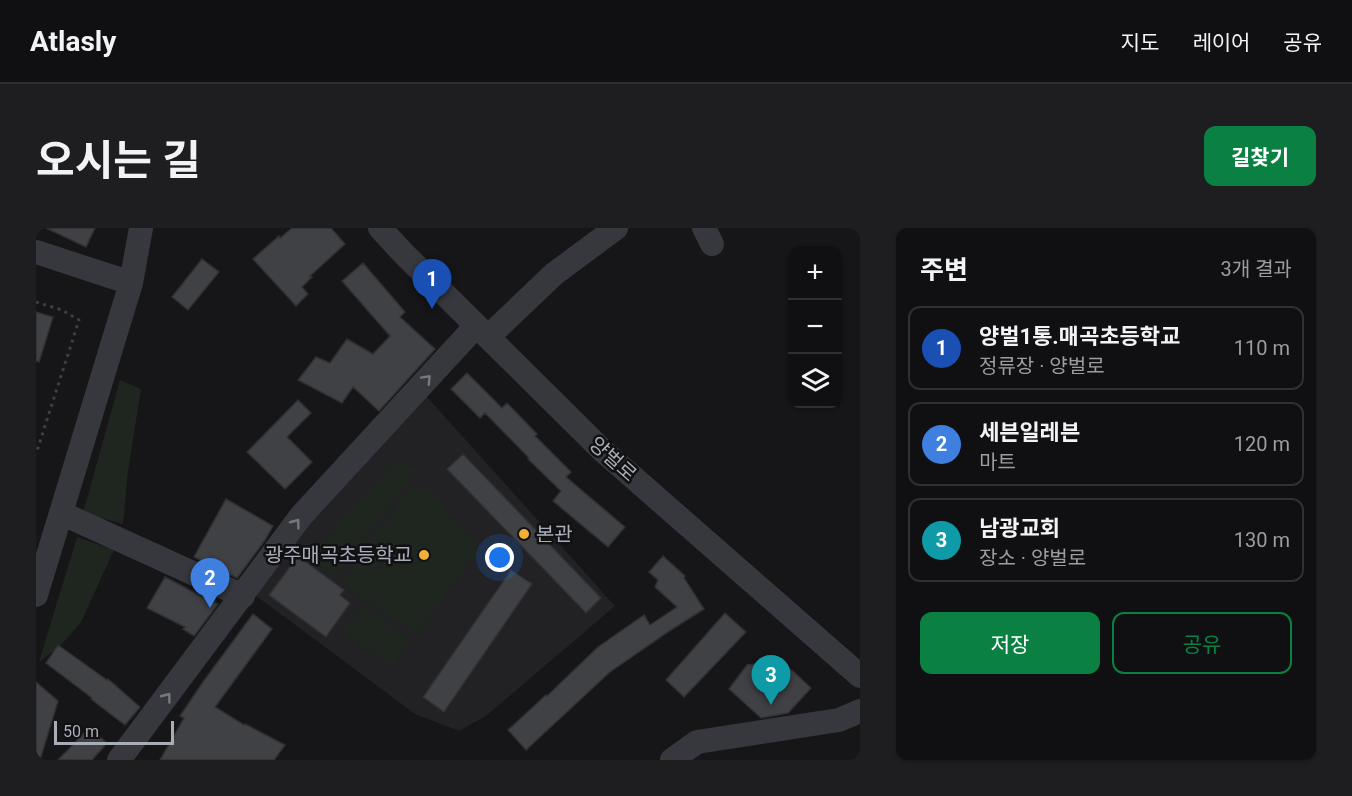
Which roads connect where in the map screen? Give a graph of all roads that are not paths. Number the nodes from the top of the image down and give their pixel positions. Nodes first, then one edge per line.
1 (141, 228) edge
2 (380, 228) edge
3 (616, 228) edge
4 (36, 252) edge
5 (131, 283) junction
6 (482, 331) junction
7 (61, 513) junction
8 (36, 595) edge
9 (243, 596) junction
10 (860, 676) edge
11 (860, 711) edge
12 (119, 760) edge
13 (672, 760) edge

1 - 5 street
2 - 6 street, 양벌로
3 - 6 street
4 - 5 street
5 - 7 street
9 -> 6 street
6 - 10 street, 양벌로
7 - 8 street
7 - 9 street
12 -> 9 street
11 - 13 street

